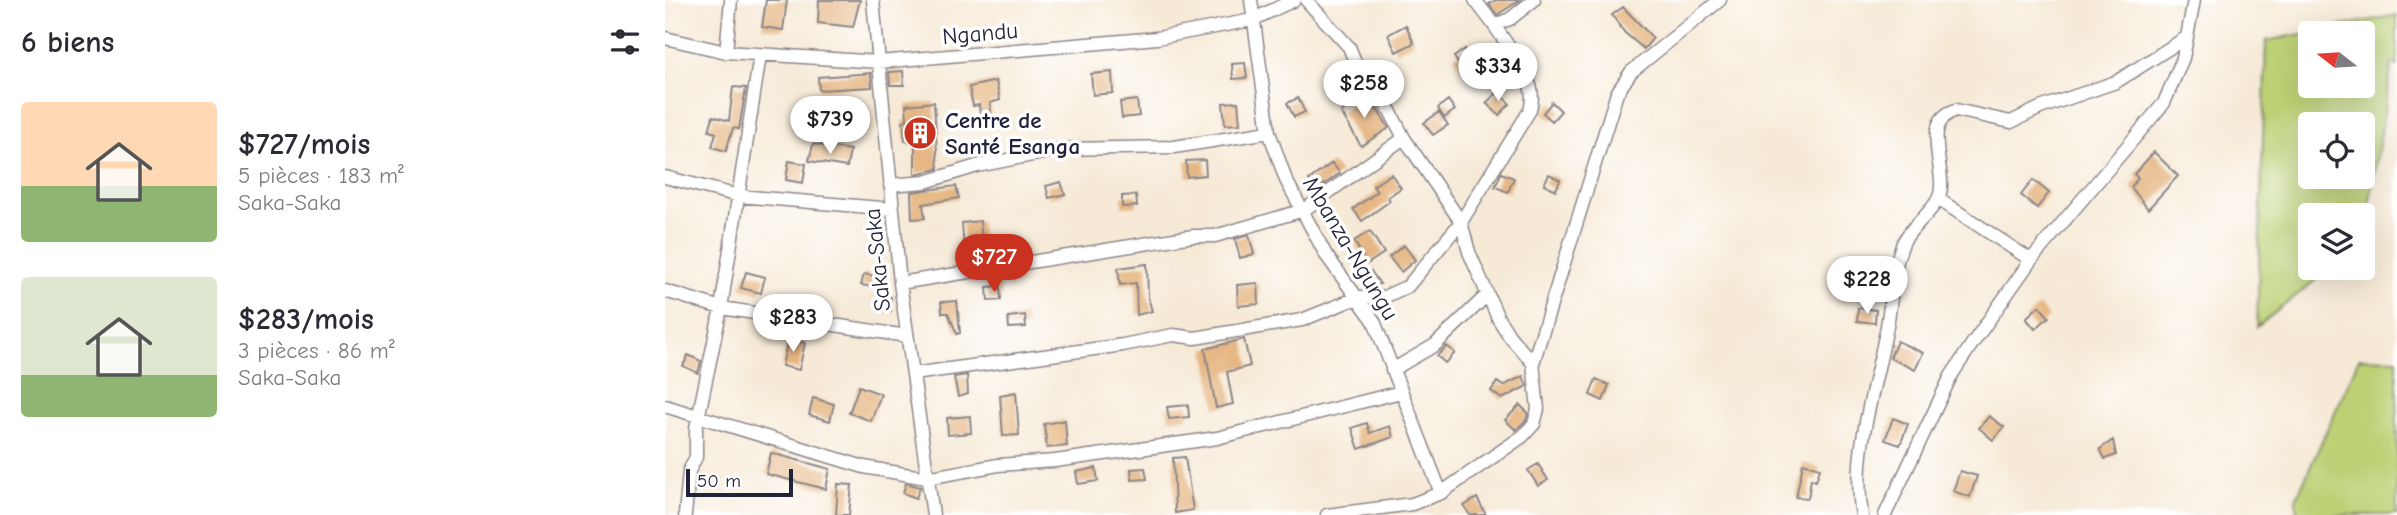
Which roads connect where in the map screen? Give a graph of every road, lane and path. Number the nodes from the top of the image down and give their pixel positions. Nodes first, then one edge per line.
1 (731, 0) edge
2 (873, 0) edge
3 (1251, 0) edge
4 (1294, 0) edge
5 (1306, 0) edge
6 (1475, 0) edge
7 (1534, 0) edge
8 (1720, 0) edge
9 (2194, 0) edge
10 (1252, 20) junction
11 (1494, 25) junction
12 (2187, 37) junction
13 (665, 38) edge
14 (726, 51) junction
15 (760, 55) junction
16 (879, 62) junction
17 (1269, 132) junction
18 (1404, 138) junction
19 (665, 177) edge
20 (890, 185) junction
21 (739, 196) junction
22 (1938, 200) junction
23 (893, 209) junction
24 (1304, 210) junction
25 (1461, 222) junction
26 (2031, 260) junction
27 (900, 283) junction
28 (665, 292) edge
29 (1487, 295) junction
30 (1359, 297) junction
31 (721, 308) junction
32 (907, 336) junction
33 (1533, 363) junction
34 (1392, 370) junction
35 (913, 374) junction
36 (1401, 392) junction
37 (665, 406) edge
38 (700, 414) junction
39 (927, 478) junction
40 (1441, 493) junction
41 (685, 515) edge
42 (933, 515) edge
43 (1327, 515) edge
44 (1862, 515) edge
45 (1885, 515) edge

1 - 14 street
2 - 16 street, Saka-Saka
3 - 10 street, Mbanza-Ngungu
4 - 10 street, Ngandu
5 - 18 street
6 - 11 street
7 - 11 street
8 - 33 street
9 - 12 street
10 - 16 street, Ngandu
10 - 17 street, Mbanza-Ngungu
11 - 25 street
12 - 22 street
12 - 26 street
13 - 14 street, Ngandu
14 - 15 street, Ngandu
15 - 16 street, Ngandu
15 - 21 street
16 - 20 street, Saka-Saka
17 - 20 street
17 - 24 street, Mbanza-Ngungu
18 - 24 street
18 - 25 street
19 - 21 street
20 - 23 street, Saka-Saka
21 - 23 street
21 - 31 street
22 - 26 street
22 - 44 street
23 - 27 street, Saka-Saka
24 - 27 street
24 - 30 street, Mbanza-Ngungu
25 - 29 street
25 - 30 street
26 - 45 street
27 - 32 street, Saka-Saka
28 - 31 street
29 - 33 street
29 - 34 street
30 - 34 street, Mbanza-Ngungu
30 - 35 street
31 - 32 street
31 - 38 street
32 - 35 street, Saka-Saka
33 - 40 street
34 - 36 street, Mbanza-Ngungu
35 - 39 street, Saka-Saka
36 - 39 street
36 - 40 street, Mbanza-Ngungu
37 - 38 street
38 - 39 street
38 - 41 street
39 - 42 street, Saka-Saka
40 - 43 street

